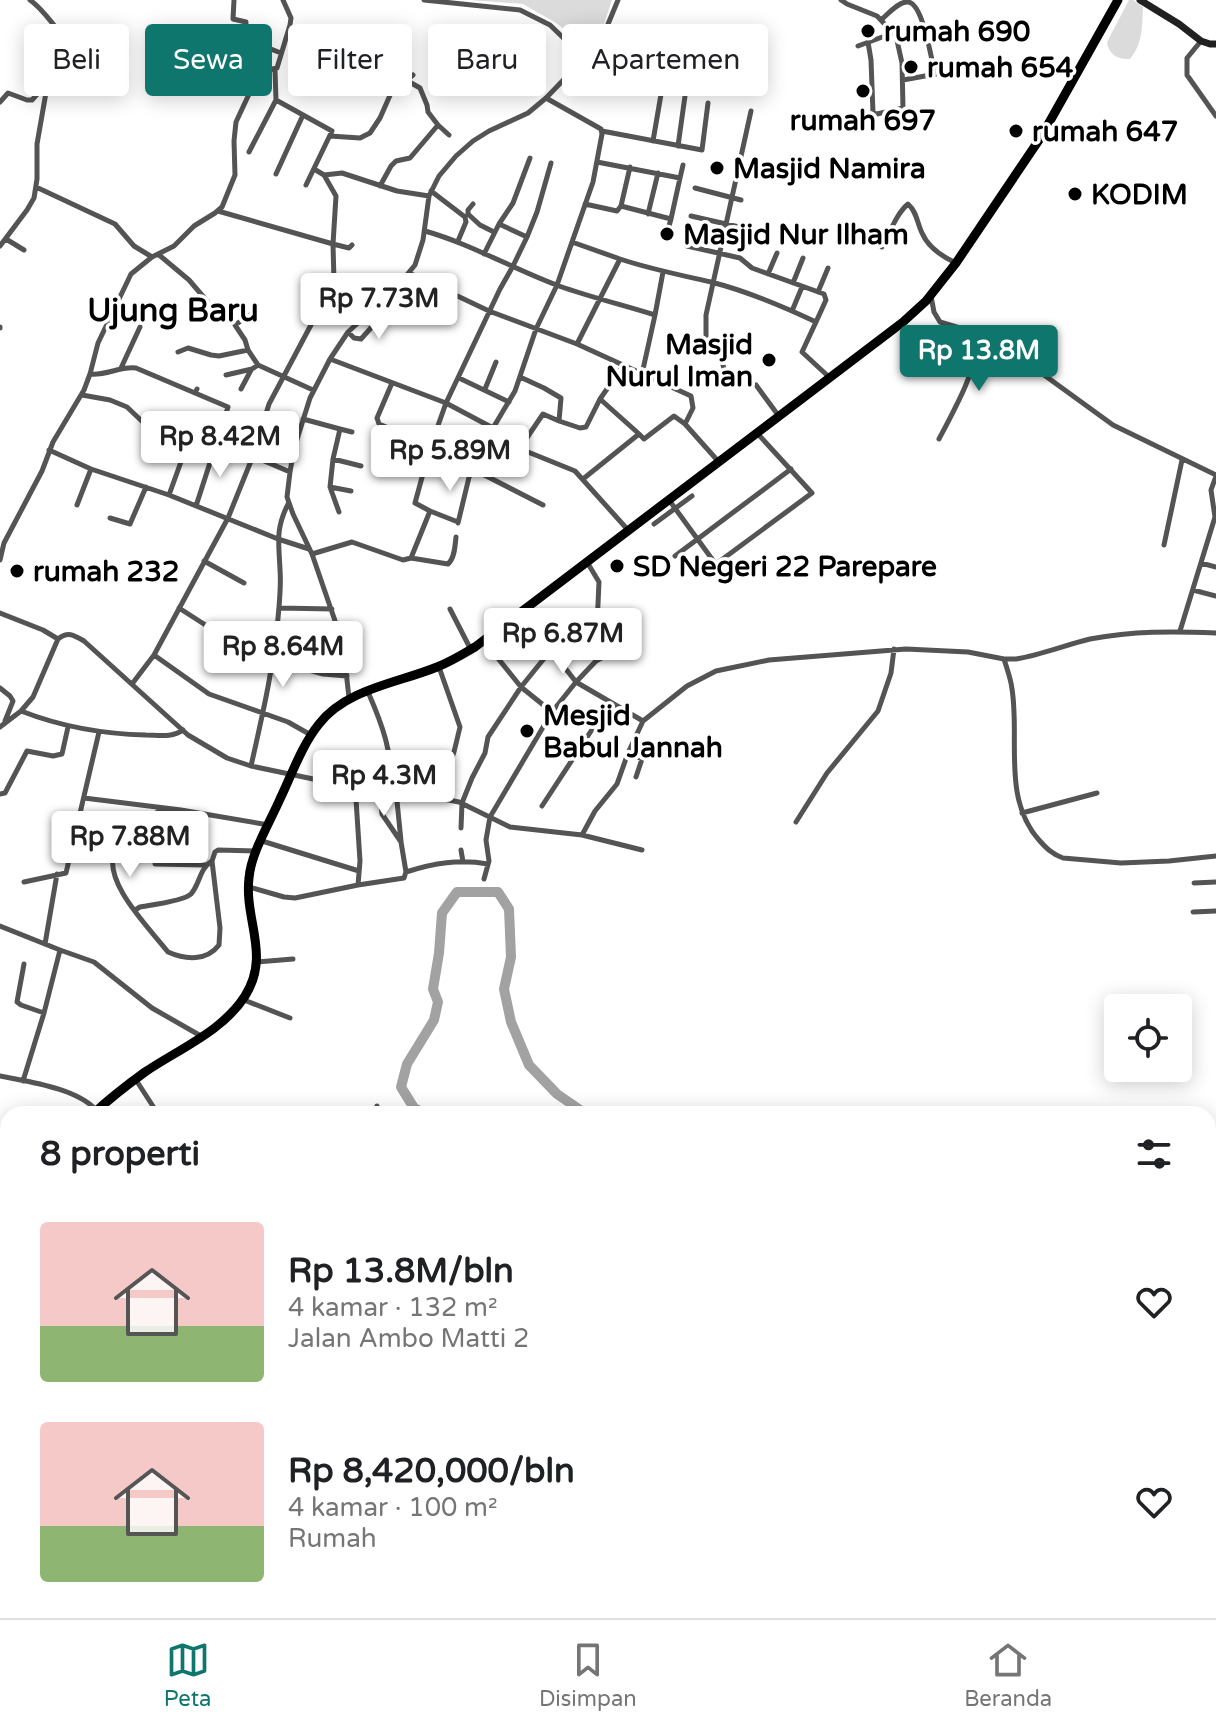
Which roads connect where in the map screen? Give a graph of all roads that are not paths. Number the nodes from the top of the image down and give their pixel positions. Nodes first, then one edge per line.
1 (30, 0) edge
2 (234, 0) edge
3 (283, 0) edge
4 (424, 0) edge
5 (618, 0) edge
6 (841, 0) edge
7 (1118, 0) edge
8 (1140, 0) edge
9 (881, 20) junction
10 (52, 24) edge
11 (608, 24) edge
12 (893, 33) junction
13 (562, 37) edge
14 (1201, 41) junction
15 (868, 42) junction
16 (1216, 44) edge
17 (858, 46) dead end
18 (281, 53) junction
19 (275, 70) junction
20 (947, 72) dead end
21 (935, 73) junction
22 (903, 80) junction
23 (562, 81) edge
24 (412, 83) edge
25 (36, 96) edge
26 (45, 96) edge
27 (390, 96) edge
28 (661, 96) edge
29 (685, 96) dead end
30 (546, 98) junction
31 (276, 100) junction
32 (0, 102) edge
33 (708, 103) dead end
34 (751, 111) dead end
35 (303, 115) junction
36 (1216, 116) edge
37 (438, 125) junction
38 (602, 131) junction
39 (449, 135) dead end
40 (330, 136) junction
41 (653, 141) junction
42 (678, 146) junction
43 (249, 152) dead end
44 (530, 158) dead end
45 (597, 162) junction
46 (551, 163) dead end
47 (683, 165) dead end
48 (630, 167) junction
49 (314, 169) junction
50 (658, 173) junction
51 (276, 174) dead end
52 (324, 175) junction
53 (680, 178) junction
54 (306, 185) dead end
55 (380, 186) junction
56 (36, 187) junction
57 (695, 188) dead end
58 (430, 194) junction
59 (730, 197) junction
60 (741, 200) dead end
61 (473, 204) dead end
62 (585, 204) junction
63 (621, 206) junction
64 (218, 211) junction
65 (648, 214) junction
66 (691, 216) dead end
67 (499, 224) junction
68 (724, 224) junction
69 (748, 229) dead end
70 (425, 231) junction
71 (494, 232) junction
72 (527, 237) junction
73 (4, 239) edge
74 (458, 241) junction
75 (572, 242) junction
76 (333, 244) junction
77 (352, 245) dead end
78 (0, 246) edge
79 (687, 246) dead end
80 (882, 247) dead end
81 (24, 250) dead end
82 (718, 252) junction
83 (777, 253) dead end
84 (484, 254) junction
85 (155, 256) junction
86 (803, 258) dead end
87 (620, 259) junction
88 (956, 263) junction
89 (513, 266) junction
90 (828, 268) dead end
91 (663, 272) junction
92 (409, 273) junction
93 (768, 274) junction
94 (712, 282) junction
95 (793, 283) junction
96 (557, 285) junction
97 (802, 287) junction
98 (818, 292) junction
99 (931, 295) junction
100 (599, 299) junction
101 (207, 301) dead end
102 (371, 309) junction
103 (489, 311) junction
104 (792, 311) junction
105 (251, 314) dead end
106 (655, 315) junction
107 (816, 322) junction
108 (140, 327) dead end
109 (536, 329) junction
110 (348, 332) junction
111 (981, 334) junction
112 (577, 344) junction
113 (248, 350) junction
114 (178, 352) dead end
115 (330, 359) junction
116 (496, 362) dead end
117 (623, 366) junction
118 (255, 367) junction
119 (120, 369) junction
120 (725, 373) dead end
121 (90, 374) junction
122 (642, 374) junction
123 (226, 375) dead end
124 (284, 377) junction
125 (520, 377) junction
126 (829, 377) junction
127 (459, 378) junction
128 (392, 383) junction
129 (756, 385) dead end
130 (241, 389) dead end
131 (485, 389) junction
132 (314, 391) junction
133 (82, 395) junction
134 (600, 399) junction
135 (509, 402) junction
136 (446, 403) junction
137 (779, 416) junction
138 (303, 419) junction
139 (559, 421) junction
140 (685, 424) junction
141 (381, 425) junction
142 (340, 429) junction
143 (492, 430) junction
144 (352, 432) dead end
145 (756, 433) junction
146 (639, 434) junction
147 (939, 439) dead end
148 (217, 443) junction
149 (430, 448) junction
150 (520, 448) junction
151 (49, 450) junction
152 (253, 456) junction
153 (182, 459) dead end
154 (333, 459) junction
155 (1182, 460) junction
156 (718, 461) junction
157 (361, 466) dead end
158 (91, 469) junction
159 (471, 469) junction
160 (791, 469) junction
161 (290, 472) junction
162 (381, 472) dead end
163 (1216, 475) edge
164 (583, 479) junction
165 (146, 487) junction
166 (330, 487) junction
167 (351, 491) dead end
168 (169, 495) junction
169 (692, 496) dead end
170 (668, 499) junction
171 (289, 503) junction
172 (77, 505) dead end
173 (543, 505) dead end
174 (196, 506) junction
175 (1215, 508) edge
176 (675, 509) junction
177 (430, 511) junction
178 (339, 512) dead end
179 (110, 518) dead end
180 (228, 518) junction
181 (654, 524) dead end
182 (628, 530) junction
183 (456, 537) dead end
184 (278, 539) junction
185 (698, 539) junction
186 (2, 542) edge
187 (1164, 545) dead end
188 (311, 551) junction
189 (675, 556) dead end
190 (411, 558) junction
191 (0, 560) edge
192 (204, 561) junction
193 (587, 561) junction
194 (1201, 563) junction
195 (1216, 567) edge
196 (244, 583) dead end
197 (1193, 590) junction
198 (1216, 596) edge
199 (179, 608) junction
200 (279, 608) junction
201 (332, 609) junction
202 (450, 609) dead end
203 (521, 612) junction
204 (0, 613) edge
205 (597, 626) dead end
206 (1180, 631) junction
207 (1216, 633) edge
208 (58, 639) junction
209 (484, 640) junction
210 (471, 649) junction
211 (617, 649) dead end
212 (894, 649) junction
213 (551, 650) junction
214 (154, 655) junction
215 (1004, 659) junction
216 (273, 660) junction
217 (439, 666) junction
218 (347, 676) junction
219 (576, 682) junction
220 (132, 684) junction
221 (521, 687) junction
222 (0, 688) edge
223 (367, 691) junction
224 (349, 699) junction
225 (610, 702) junction
226 (21, 711) junction
227 (264, 712) junction
228 (552, 712) junction
229 (643, 721) junction
230 (2, 724) edge
231 (68, 727) junction
232 (183, 730) junction
233 (99, 732) junction
234 (311, 735) junction
235 (628, 753) junction
236 (251, 766) junction
237 (292, 774) junction
238 (636, 777) dead end
239 (355, 784) junction
240 (379, 787) junction
241 (394, 790) junction
242 (1097, 793) dead end
243 (0, 794) edge
244 (84, 798) junction
245 (437, 798) junction
246 (462, 803) junction
247 (542, 806) dead end
248 (162, 808) junction
249 (1022, 813) junction
250 (490, 817) junction
251 (796, 822) dead end
252 (269, 825) junction
253 (461, 828) dead end
254 (582, 835) junction
255 (401, 842) junction
256 (259, 846) junction
257 (461, 850) dead end
258 (642, 850) dead end
259 (1216, 856) edge
260 (212, 861) junction
261 (463, 862) junction
262 (155, 864) dead end
263 (488, 864) junction
264 (205, 865) junction
265 (359, 871) junction
266 (406, 872) junction
267 (57, 874) junction
268 (484, 879) dead end
269 (24, 882) dead end
270 (1216, 882) edge
271 (1194, 883) dead end
272 (358, 885) junction
273 (248, 887) junction
274 (135, 910) junction
275 (1216, 911) edge
276 (1193, 912) dead end
277 (0, 926) edge
278 (45, 944) junction
279 (60, 950) junction
280 (293, 959) dead end
281 (257, 962) junction
282 (24, 964) dead end
283 (243, 1000) junction
284 (44, 1013) junction
285 (290, 1018) dead end
286 (201, 1036) junction
287 (0, 1076) edge
288 (136, 1080) junction
289 (23, 1081) junction
290 (90, 1106) edge
291 (103, 1106) edge
292 (153, 1106) edge

1 - 10 street
2 - 18 street
3 - 18 street
4 - 13 street
5 - 11 street
6 - 9 street
7 - 88 highway
8 - 14 street
9 - 12 street
9 - 21 street
12 - 15 street
12 - 22 street
14 - 16 street
14 - 36 street
15 - 17 street
15 - 22 street
18 - 19 street
19 - 31 street
19 - 64 street
20 - 21 street
21 - 22 street
23 - 30 street
24 - 37 street
25 - 32 street
26 - 56 street
27 - 40 street
28 - 41 street
29 - 42 street
30 - 38 street
30 - 58 street
31 - 35 street
31 - 43 street
33 - 42 street
34 - 59 street
35 - 40 street
35 - 51 street
37 - 39 street
37 - 55 street
38 - 41 street
38 - 45 street
40 - 49 street
41 - 42 street
44 - 67 street
45 - 48 street
45 - 62 street
46 - 72 street
47 - 53 street
48 - 50 street
48 - 63 street
49 - 52 street
49 - 54 street
50 - 53 street
50 - 65 street
52 - 55 street
52 - 76 street
53 - 65 street
55 - 58 street
56 - 73 street
56 - 85 street
57 - 59 street
58 - 70 street
58 - 74 street
59 - 60 street
59 - 68 street
61 - 71 street
62 - 63 street
62 - 75 street
63 - 65 street
64 - 76 street
64 - 85 street
66 - 68 street
67 - 71 street
67 - 72 street
68 - 69 street
68 - 82 street
70 - 74 street
70 - 92 street
71 - 84 street
72 - 89 street
73 - 78 street
73 - 81 street
74 - 84 street
75 - 87 street
75 - 96 street
76 - 77 street
76 - 124 street
79 - 82 street
80 - 88 street
82 - 93 street
82 - 94 street
83 - 93 street
84 - 89 street
85 - 101 street
85 - 121 street
86 - 95 street
87 - 91 street
87 - 100 street
88 - 99 highway
89 - 96 street
89 - 103 street
90 - 98 street
91 - 94 street
91 - 106 street
92 - 102 street
92 - 103 street
93 - 95 street
94 - 104 street
94 - 120 street
95 - 97 street
96 - 100 street
96 - 109 street
97 - 98 street
97 - 104 street
98 - 107 street
99 - 111 street
99 - 126 highway
100 - 106 street
100 - 112 street
102 - 110 street
102 - 110 street
103 - 109 street
103 - 127 street
104 - 107 street
105 - 113 street
106 - 122 street
107 - 126 street
108 - 119 street
109 - 112 street
109 - 125 street
110 - 115 street
111 - 147 street
111 - 155 street
112 - 117 street
113 - 114 street
113 - 118 street
115 - 128 street
115 - 132 street
116 - 131 street
117 - 122 street
117 - 134 street
118 - 123 street
118 - 124 street
118 - 130 street
119 - 121 street
119 - 148 street
121 - 133 street
122 - 140 street
124 - 132 street
124 - 152 street
125 - 135 street
125 - 139 street
126 - 137 highway
127 - 131 street
127 - 136 street
128 - 136 street
128 - 141 street
129 - 137 street
131 - 135 street
132 - 138 street
133 - 148 street
133 - 151 street
134 - 139 street
134 - 146 street
135 - 143 street
136 - 143 street
136 - 149 street
137 - 145 highway
138 - 142 street
138 - 161 street
139 - 150 street
140 - 146 street
140 - 156 street
141 - 149 street
141 - 162 street
142 - 144 street
142 - 154 street
143 - 150 street
143 - 159 street
145 - 156 highway
145 - 160 street
146 - 164 street
148 - 152 street
148 - 174 street
149 - 159 street
149 - 177 street
150 - 164 street
151 - 158 street
151 - 186 street
152 - 161 street
152 - 180 street
153 - 168 street
154 - 157 street
154 - 166 street
155 - 163 street
155 - 187 street
156 - 170 highway
158 - 165 street
158 - 172 street
159 - 173 street
159 - 177 street
160 - 185 street
160 - 185 street
161 - 171 street
163 - 175 street
164 - 182 street
165 - 168 street
165 - 179 street
166 - 167 street
166 - 178 street
168 - 174 street
169 - 176 street
170 - 176 street
170 - 182 highway
171 - 184 street
171 - 188 street
174 - 180 street
175 - 194 street
176 - 181 street
176 - 185 street
177 - 190 street
180 - 184 street
180 - 192 street
182 - 193 highway
183 - 190 street
184 - 188 street
184 - 200 street
185 - 189 street
186 - 191 street
188 - 190 street
188 - 201 street
192 - 196 street
192 - 199 street
193 - 203 highway
193 - 205 street
194 - 195 street
194 - 197 street
197 - 198 street
197 - 206 street
199 - 214 street
199 - 216 street
200 - 201 street
200 - 216 street
201 - 218 street
202 - 210 street
203 - 209 highway
203 - 213 street
204 - 208 street
206 - 207 street
206 - 215 street
208 - 220 street
208 - 226 street
209 - 210 highway
209 - 221 street
210 - 217 highway
211 - 219 street
212 - 215 street
212 - 229 street
212 - 251 street
213 - 219 street
213 - 221 street
214 - 220 street
214 - 227 street
215 - 249 street
216 - 218 street
216 - 227 street
217 - 223 highway
217 - 245 street
218 - 224 street
219 - 225 street
219 - 228 street
220 - 232 street
221 - 228 street
221 - 246 street
222 - 230 street
223 - 224 highway
223 - 241 street
224 - 234 highway
225 - 229 street
225 - 247 street
226 - 230 street
226 - 231 street
227 - 234 street
227 - 236 street
228 - 250 street
229 - 235 street
231 - 233 street
231 - 243 street
232 - 233 street
232 - 236 street
233 - 244 street
234 - 237 highway
235 - 238 street
235 - 254 street
236 - 237 street
237 - 239 street
237 - 252 highway
239 - 240 street
239 - 265 street
240 - 241 street
240 - 255 street
241 - 245 street
241 - 255 street
242 - 249 street
244 - 248 street
244 - 267 street
245 - 246 street
246 - 250 street
246 - 253 street
248 - 252 street
248 - 274 street
249 - 259 street
250 - 254 street
250 - 263 street
252 - 256 highway
254 - 258 street
255 - 266 street
256 - 260 street
256 - 265 street
256 - 273 highway
257 - 261 street
260 - 264 street
260 - 274 street
261 - 263 street
261 - 266 street
262 - 264 street
263 - 268 street
264 - 274 street
265 - 272 street
266 - 272 street
267 - 269 street
267 - 278 street
270 - 271 street
272 - 273 street
273 - 281 highway
275 - 276 street
277 - 278 street
278 - 279 street
279 - 284 street
279 - 286 street
280 - 281 street
281 - 283 highway
282 - 284 street
283 - 285 street
283 - 286 highway
284 - 289 street
286 - 288 highway
287 - 289 street
288 - 291 highway
288 - 292 street
289 - 290 street

